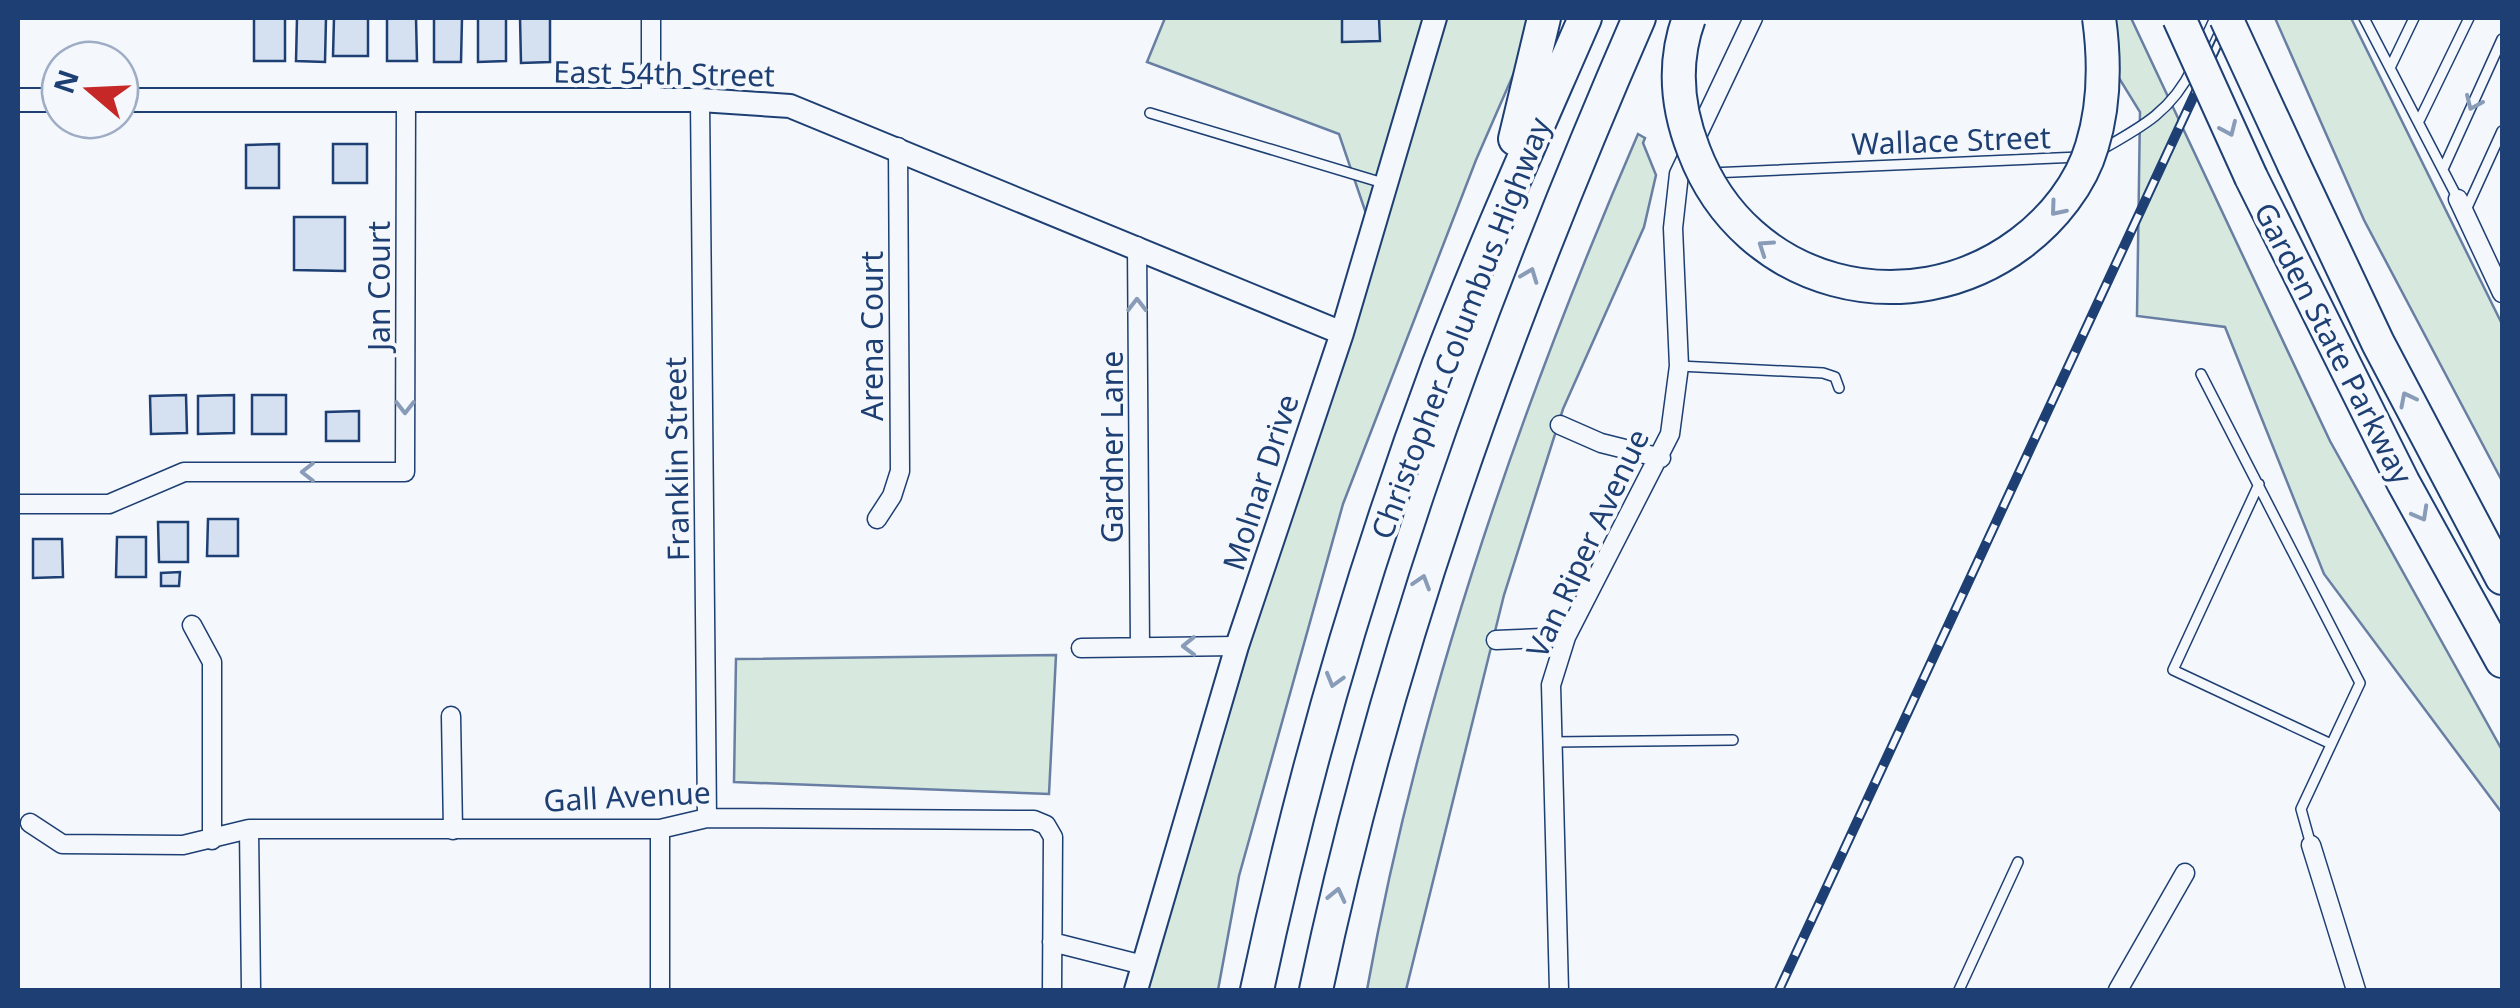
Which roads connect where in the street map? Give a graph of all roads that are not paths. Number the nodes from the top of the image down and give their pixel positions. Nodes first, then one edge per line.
1 (651, 18) edge
2 (1434, 18) edge
3 (1544, 18) edge
4 (1584, 18) edge
5 (1639, 18) edge
6 (1689, 18) edge
7 (1753, 18) edge
8 (2099, 18) edge
9 (2179, 18) edge
10 (2216, 18) edge
11 (2226, 18) edge
12 (2364, 18) edge
13 (2414, 18) edge
14 (2469, 18) edge
15 (2502, 39) edge
16 (2390, 68) junction
17 (140, 100) edge
18 (406, 100) junction
19 (651, 100) junction
20 (700, 100) junction
21 (1150, 113) dead end
22 (2420, 119) junction
23 (2502, 131) edge
24 (898, 147) junction
25 (2444, 167) junction
26 (1679, 174) junction
27 (1386, 184) junction
28 (2462, 206) junction
29 (1495, 226) junction
30 (1137, 246) junction
31 (2502, 294) edge
32 (1342, 333) junction
33 (1679, 366) junction
34 (2201, 374) dead end
35 (1840, 388) dead end
36 (1560, 425) dead end
37 (1661, 458) junction
38 (2259, 484) junction
39 (18, 504) edge
40 (877, 520) dead end
41 (2502, 578) edge
42 (192, 625) dead end
43 (1566, 636) junction
44 (1496, 640) dead end
45 (1237, 646) junction
46 (1140, 647) junction
47 (1081, 648) dead end
48 (2502, 661) edge
49 (451, 716) dead end
50 (1734, 740) dead end
51 (1550, 742) junction
52 (2332, 744) junction
53 (707, 818) junction
54 (30, 822) dead end
55 (660, 828) junction
56 (249, 829) junction
57 (453, 830) junction
58 (212, 840) junction
59 (2311, 845) joint
60 (2018, 862) dead end
61 (2185, 873) dead end
62 (1052, 942) junction
63 (1143, 964) junction
64 (251, 990) edge
65 (660, 990) edge
66 (1052, 990) edge
67 (1136, 990) edge
68 (1257, 990) edge
69 (1316, 990) edge
70 (1559, 990) edge
71 (1959, 990) edge
72 (2118, 990) edge
73 (2356, 990) edge

1 - 19 street
2 - 27 street, Molnar Drive
3 - 29 highway
4 - 29 highway, Christopher Columbus Highway
69 -> 5 highway, Christopher Columbus Highway
8 -> 6 highway, bridge
7 - 26 street, Van Riper Avenue
9 -> 48 highway, Garden State Parkway, bridge
10 - 26 lane, Wallace Street
41 -> 11 highway, Garden State Parkway, bridge
12 - 16 lane
13 - 16 lane
14 - 22 lane
15 -> 25 lane
16 - 22 lane
17 - 18 street, East 54th Street
18 - 19 street, East 54th Street
18 -> 39 street, Jan Court
19 - 20 street, East 54th Street
20 - 24 street, East 54th Street
20 - 53 street, Franklin Street
21 - 27 lane
22 - 25 lane
23 - 28 lane
24 - 30 street, East 54th Street
24 - 40 street, Arena Court
25 - 28 lane
26 - 33 street, Van Riper Avenue
27 - 32 street, Molnar Drive
28 - 31 street
29 -> 68 highway, Christopher Columbus Highway
30 - 32 street, East 54th Street
46 -> 30 street, Gardner Lane
32 - 45 street, Molnar Drive
33 - 35 lane
33 - 37 street, Van Riper Avenue
34 - 38 lane
36 - 37 street
37 - 43 street, Van Riper Avenue
38 - 52 lane
38 - 52 lane
42 - 58 street
43 - 44 street
43 - 51 street, Van Riper Avenue
45 -> 46 street
45 - 63 street, Molnar Drive
46 - 47 street
49 - 57 street
50 - 51 lane
51 - 70 street, Van Riper Avenue
52 - 59 lane
53 - 55 street, Gall Avenue
53 - 62 street, Gall Avenue
54 - 58 street, Gall Avenue
55 - 57 street, Gall Avenue
55 - 65 street
56 - 57 street, Gall Avenue
56 - 58 street, Gall Avenue
56 - 64 street
59 - 73 street
60 - 71 lane
61 - 72 street
62 - 63 street
62 - 66 street
63 - 67 street, Molnar Drive

